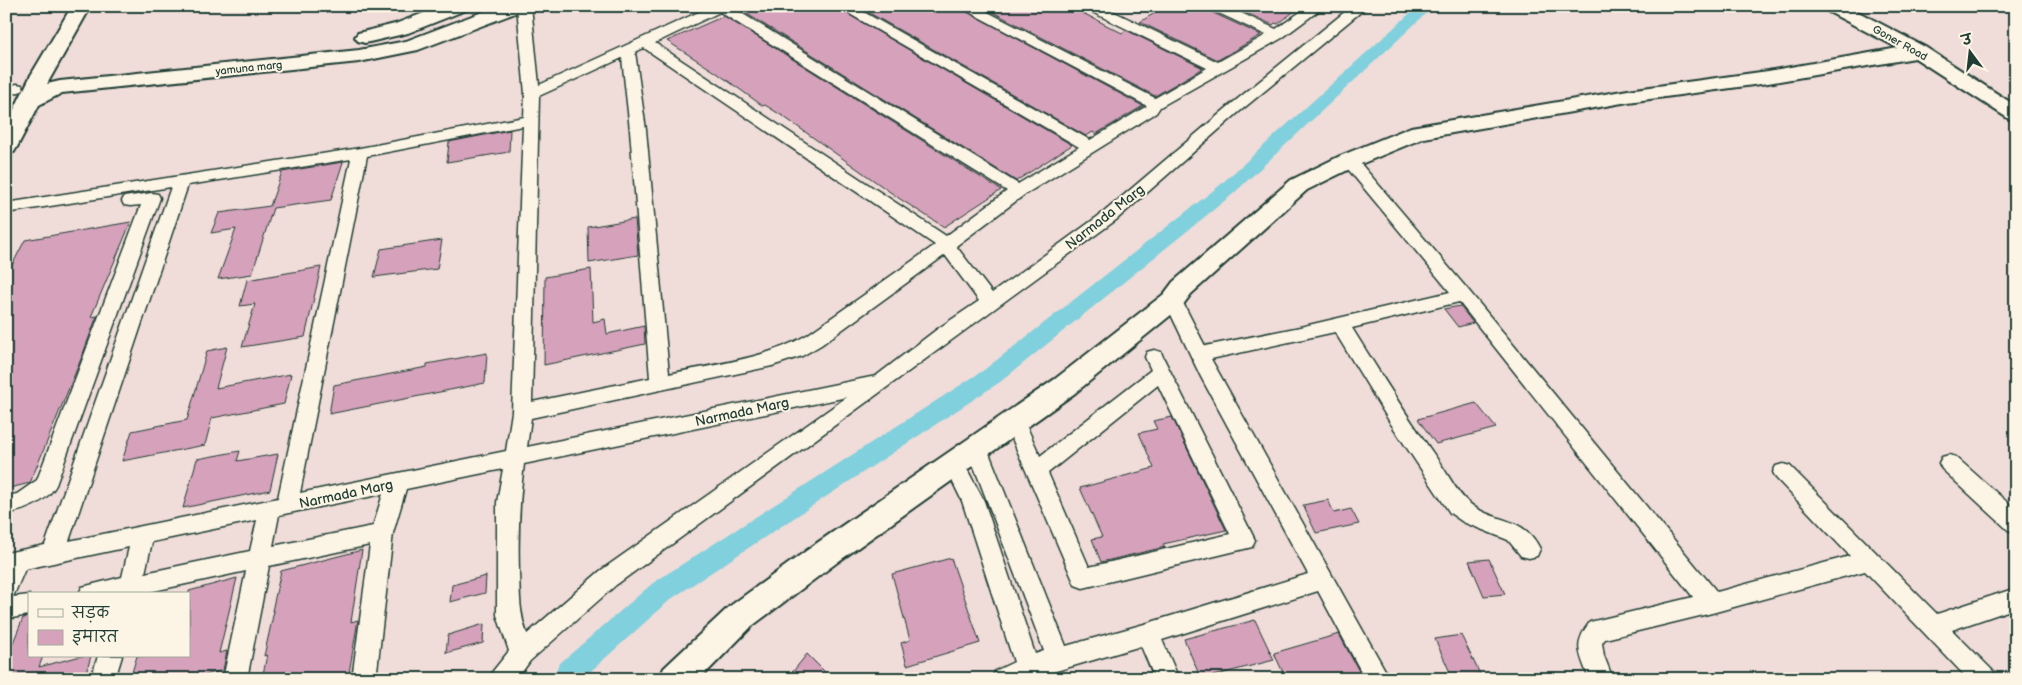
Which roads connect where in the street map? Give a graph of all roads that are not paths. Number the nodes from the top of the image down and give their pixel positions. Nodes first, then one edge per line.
1 (82, 6) edge
2 (459, 6) edge
3 (516, 6) edge
4 (524, 6) edge
5 (843, 6) edge
6 (965, 6) edge
7 (1090, 6) edge
8 (1215, 6) edge
9 (1318, 6) edge
10 (1361, 6) edge
11 (1832, 6) edge
12 (722, 7) edge
13 (1277, 34) junction
14 (646, 43) junction
15 (628, 51) junction
16 (1918, 52) junction
17 (1218, 68) junction
18 (41, 75) junction
19 (18, 94) edge
20 (532, 94) junction
21 (1155, 104) junction
22 (6, 107) edge
23 (2016, 115) edge
24 (531, 120) junction
25 (6, 147) edge
26 (1091, 147) junction
27 (360, 153) junction
28 (1349, 160) junction
29 (181, 182) junction
30 (1018, 191) junction
31 (6, 218) edge
32 (946, 244) junction
33 (1463, 295) junction
34 (1173, 300) junction
35 (990, 303) junction
36 (1340, 325) junction
37 (1200, 354) junction
38 (660, 382) junction
39 (882, 382) junction
40 (522, 412) junction
41 (1015, 422) junction
42 (977, 448) junction
43 (516, 457) junction
44 (1949, 463) dead end
45 (954, 464) junction
46 (1036, 471) junction
47 (1783, 472) dead end
48 (397, 483) junction
49 (6, 505) edge
50 (279, 508) junction
51 (2016, 524) edge
52 (382, 533) junction
53 (143, 534) junction
54 (1530, 549) dead end
55 (52, 554) junction
56 (259, 559) junction
57 (1870, 560) junction
58 (12, 562) edge
59 (1322, 580) junction
60 (6, 590) edge
61 (130, 590) edge
62 (110, 592) edge
63 (2016, 598) edge
64 (1712, 603) junction
65 (28, 605) edge
66 (6, 609) edge
67 (1934, 626) junction
68 (1148, 634) junction
69 (522, 653) junction
70 (109, 658) edge
71 (1059, 659) junction
72 (1028, 667) junction
73 (103, 679) edge
74 (235, 679) edge
75 (364, 679) edge
76 (502, 679) edge
77 (676, 679) edge
78 (1004, 679) edge
79 (1167, 679) edge
80 (1378, 679) edge
81 (1601, 679) edge
82 (1984, 679) edge

1 - 18 street
2 - 18 street, yamuna marg
3 - 19 street, yamuna marg
4 - 20 street
5 - 26 street
6 - 21 street
7 - 17 street
8 - 13 street
9 - 13 street
10 - 35 street, Narmada Marg
11 - 16 street, Goner Road
12 - 14 street
12 - 30 street
13 - 17 street
14 - 15 street
14 - 32 street
15 - 20 street
15 - 38 street
16 - 23 street, Goner Road
16 - 28 street
17 - 21 street
18 - 19 street
19 - 22 street
19 - 25 street
20 - 24 street
21 - 26 street
24 - 27 street
24 - 40 street
26 - 30 street
27 - 29 street
27 - 50 street
28 - 33 street
28 - 34 street
29 - 31 street
29 - 55 street
30 - 32 street
31 - 49 street
32 - 35 street
32 - 38 street
33 - 36 street
33 - 64 street
34 - 37 street
34 - 41 street
35 - 39 street, Narmada Marg
36 - 37 street
36 - 54 street
37 - 59 street
38 - 40 street
39 - 43 street, Narmada Marg
39 - 69 street
40 - 43 street
41 - 42 street
41 - 46 street
42 - 45 street
42 - 71 street
43 - 48 street, Narmada Marg
43 - 69 street
44 - 51 street
45 - 72 street
45 - 77 street
46 - 46 street
47 - 57 street
48 - 50 street, Narmada Marg
48 - 52 street
50 - 53 street, Narmada Marg
50 - 56 street
52 - 56 street
52 - 75 street
53 - 55 street, Narmada Marg
53 - 61 street
55 - 58 street, Narmada Marg
56 - 61 street
56 - 74 street
57 - 64 street
57 - 67 street
58 - 60 street
59 - 68 street
59 - 80 street
61 - 62 street
63 - 67 street
64 - 81 street
65 - 66 street
67 - 82 street
68 - 71 street
68 - 79 street
69 - 76 street
70 - 73 street
71 - 72 street
72 - 78 street

